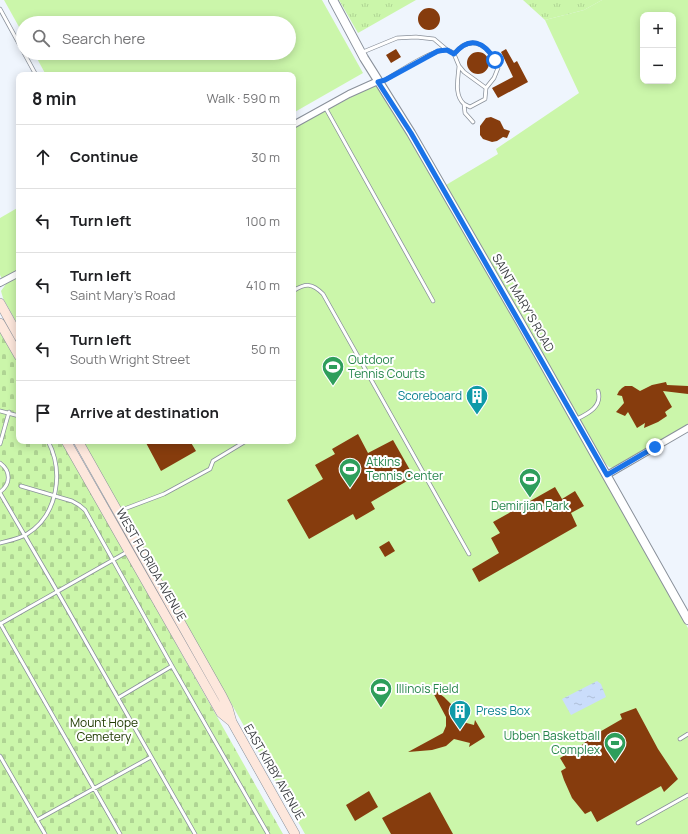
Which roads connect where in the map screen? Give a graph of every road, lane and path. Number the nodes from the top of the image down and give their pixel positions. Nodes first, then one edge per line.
1 (332, 0) edge
2 (0, 9) edge
3 (16, 38) edge
4 (447, 50) junction
5 (361, 53) junction
6 (454, 54) junction
7 (28, 60) edge
8 (459, 66) junction
9 (34, 72) edge
10 (378, 82) junction
11 (486, 88) junction
12 (464, 104) junction
13 (325, 107) junction
14 (296, 122) edge
15 (473, 122) dead end
16 (16, 275) edge
17 (0, 283) edge
18 (296, 289) edge
19 (433, 301) dead end
20 (0, 303) edge
21 (0, 323) edge
22 (16, 332) edge
23 (16, 351) edge
24 (598, 392) dead end
25 (0, 411) edge
26 (9, 412) junction
27 (16, 415) edge
28 (575, 420) junction
29 (688, 428) edge
30 (0, 444) edge
31 (49, 444) edge
32 (68, 444) edge
33 (79, 444) edge
34 (241, 444) edge
35 (0, 463) edge
36 (607, 475) junction
37 (21, 486) dead end
38 (0, 493) edge
39 (54, 495) junction
40 (113, 514) junction
41 (25, 536) junction
42 (0, 543) edge
43 (129, 551) junction
44 (468, 554) dead end
45 (112, 560) junction
46 (58, 591) junction
47 (688, 620) edge
48 (0, 624) edge
49 (172, 666) junction
50 (118, 698) junction
51 (218, 699) junction
52 (688, 734) edge
53 (680, 739) dead end
54 (0, 756) edge
55 (151, 757) junction
56 (94, 789) junction
57 (688, 795) edge
58 (37, 820) junction
59 (638, 823) dead end
60 (45, 834) edge
61 (120, 834) edge
62 (195, 834) edge
63 (268, 834) edge
64 (295, 834) edge

1 - 5 street, SAINT MARY'S ROAD
2 - 3 lane
4 - 5 lane
4 - 6 lane
4 - 10 lane
5 - 10 street, SAINT MARY'S ROAD
6 - 8 lane
6 - 11 lane
7 - 9 lane
8 - 11 lane
8 - 12 lane
10 - 13 street
10 - 28 street, SAINT MARY'S ROAD
11 - 12 lane
12 - 15 lane
13 - 14 street
13 - 19 lane
16 - 17 street
18 - 44 lane
20 - 22 main road
21 - 23 main road
24 - 28 lane
25 - 26 lane
26 - 27 lane
26 - 30 lane
28 - 36 street, SAINT MARY'S ROAD
29 - 36 street
31 - 39 lane
32 - 40 main road, WEST FLORIDA AVENUE
33 - 40 main road, WEST FLORIDA AVENUE
34 - 40 lane
35 - 38 lane
36 - 47 street, SAINT MARY'S ROAD
37 - 39 lane
38 - 41 lane
39 - 41 lane
39 - 45 lane
40 - 43 main road, WEST FLORIDA AVENUE
40 - 51 main road, WEST FLORIDA AVENUE
41 - 42 lane
41 - 46 lane
43 - 45 lane
43 - 51 main road, WEST FLORIDA AVENUE
45 - 46 lane
45 - 49 lane
46 - 48 lane
46 - 50 lane
48 - 56 lane
49 - 50 lane
49 - 63 lane
50 - 55 lane
51 - 64 main road, EAST KIRBY AVENUE
52 - 53 lane
54 - 58 lane
55 - 56 lane
55 - 62 lane
56 - 58 lane
56 - 61 lane
57 - 59 lane
58 - 60 lane

